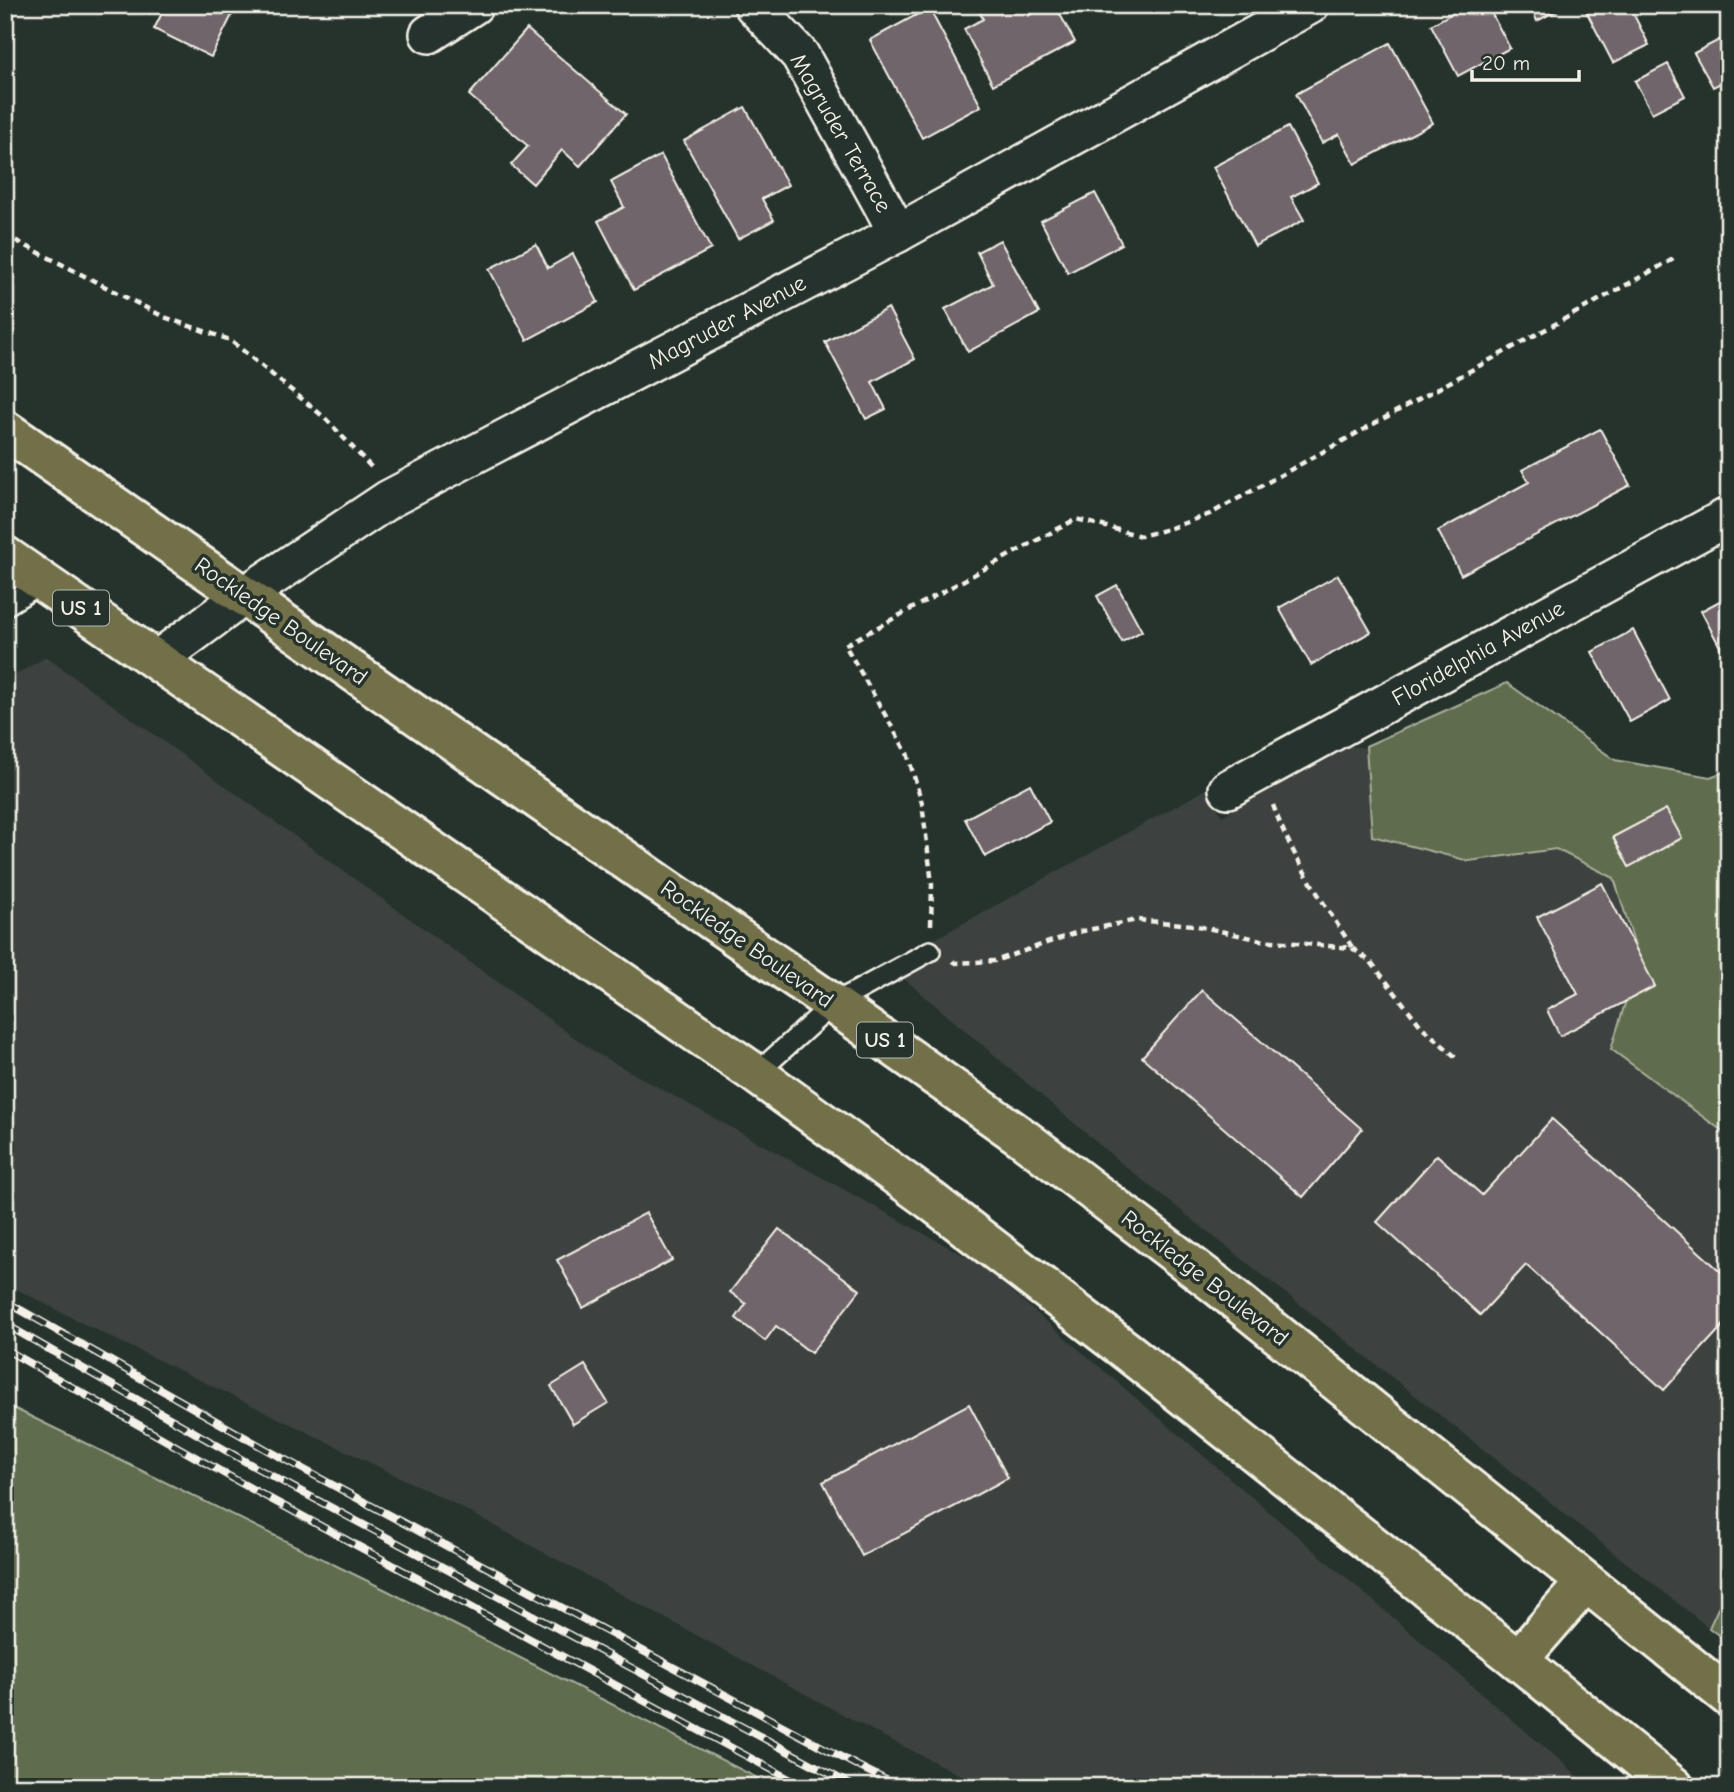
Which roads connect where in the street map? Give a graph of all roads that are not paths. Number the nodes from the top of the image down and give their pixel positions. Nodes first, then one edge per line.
1 (474, 5) edge
2 (753, 5) edge
3 (1310, 5) edge
4 (429, 34) dead end
5 (898, 233) junction
6 (5, 430) edge
7 (1729, 516) edge
8 (5, 556) edge
9 (43, 582) junction
10 (245, 595) junction
11 (5, 607) edge
12 (157, 660) junction
13 (1228, 789) dead end
14 (930, 951) road end
15 (833, 1004) junction
16 (756, 1074) junction
17 (1585, 1583) junction
18 (1518, 1660) junction
19 (1729, 1698) edge
20 (1674, 1787) edge

1 - 4 street
2 - 5 street, Magruder Terrace
3 - 5 street, Magruder Avenue
5 - 10 street, Magruder Avenue
6 - 10 main road, Rockledge Boulevard / US 1
7 - 13 street, Floridelphia Avenue
8 - 9 main road, US 1
9 - 11 lane
9 - 12 main road, US 1
10 - 12 street, Magruder Avenue
10 - 15 main road, Rockledge Boulevard / US 1
12 - 16 main road, US 1
14 - 15 lane
15 - 16 lane
15 - 17 main road, Rockledge Boulevard / US 1
16 - 18 main road, US 1
17 - 18 main road
17 - 19 main road, Rockledge Boulevard / US 1
18 - 20 main road, US 1

